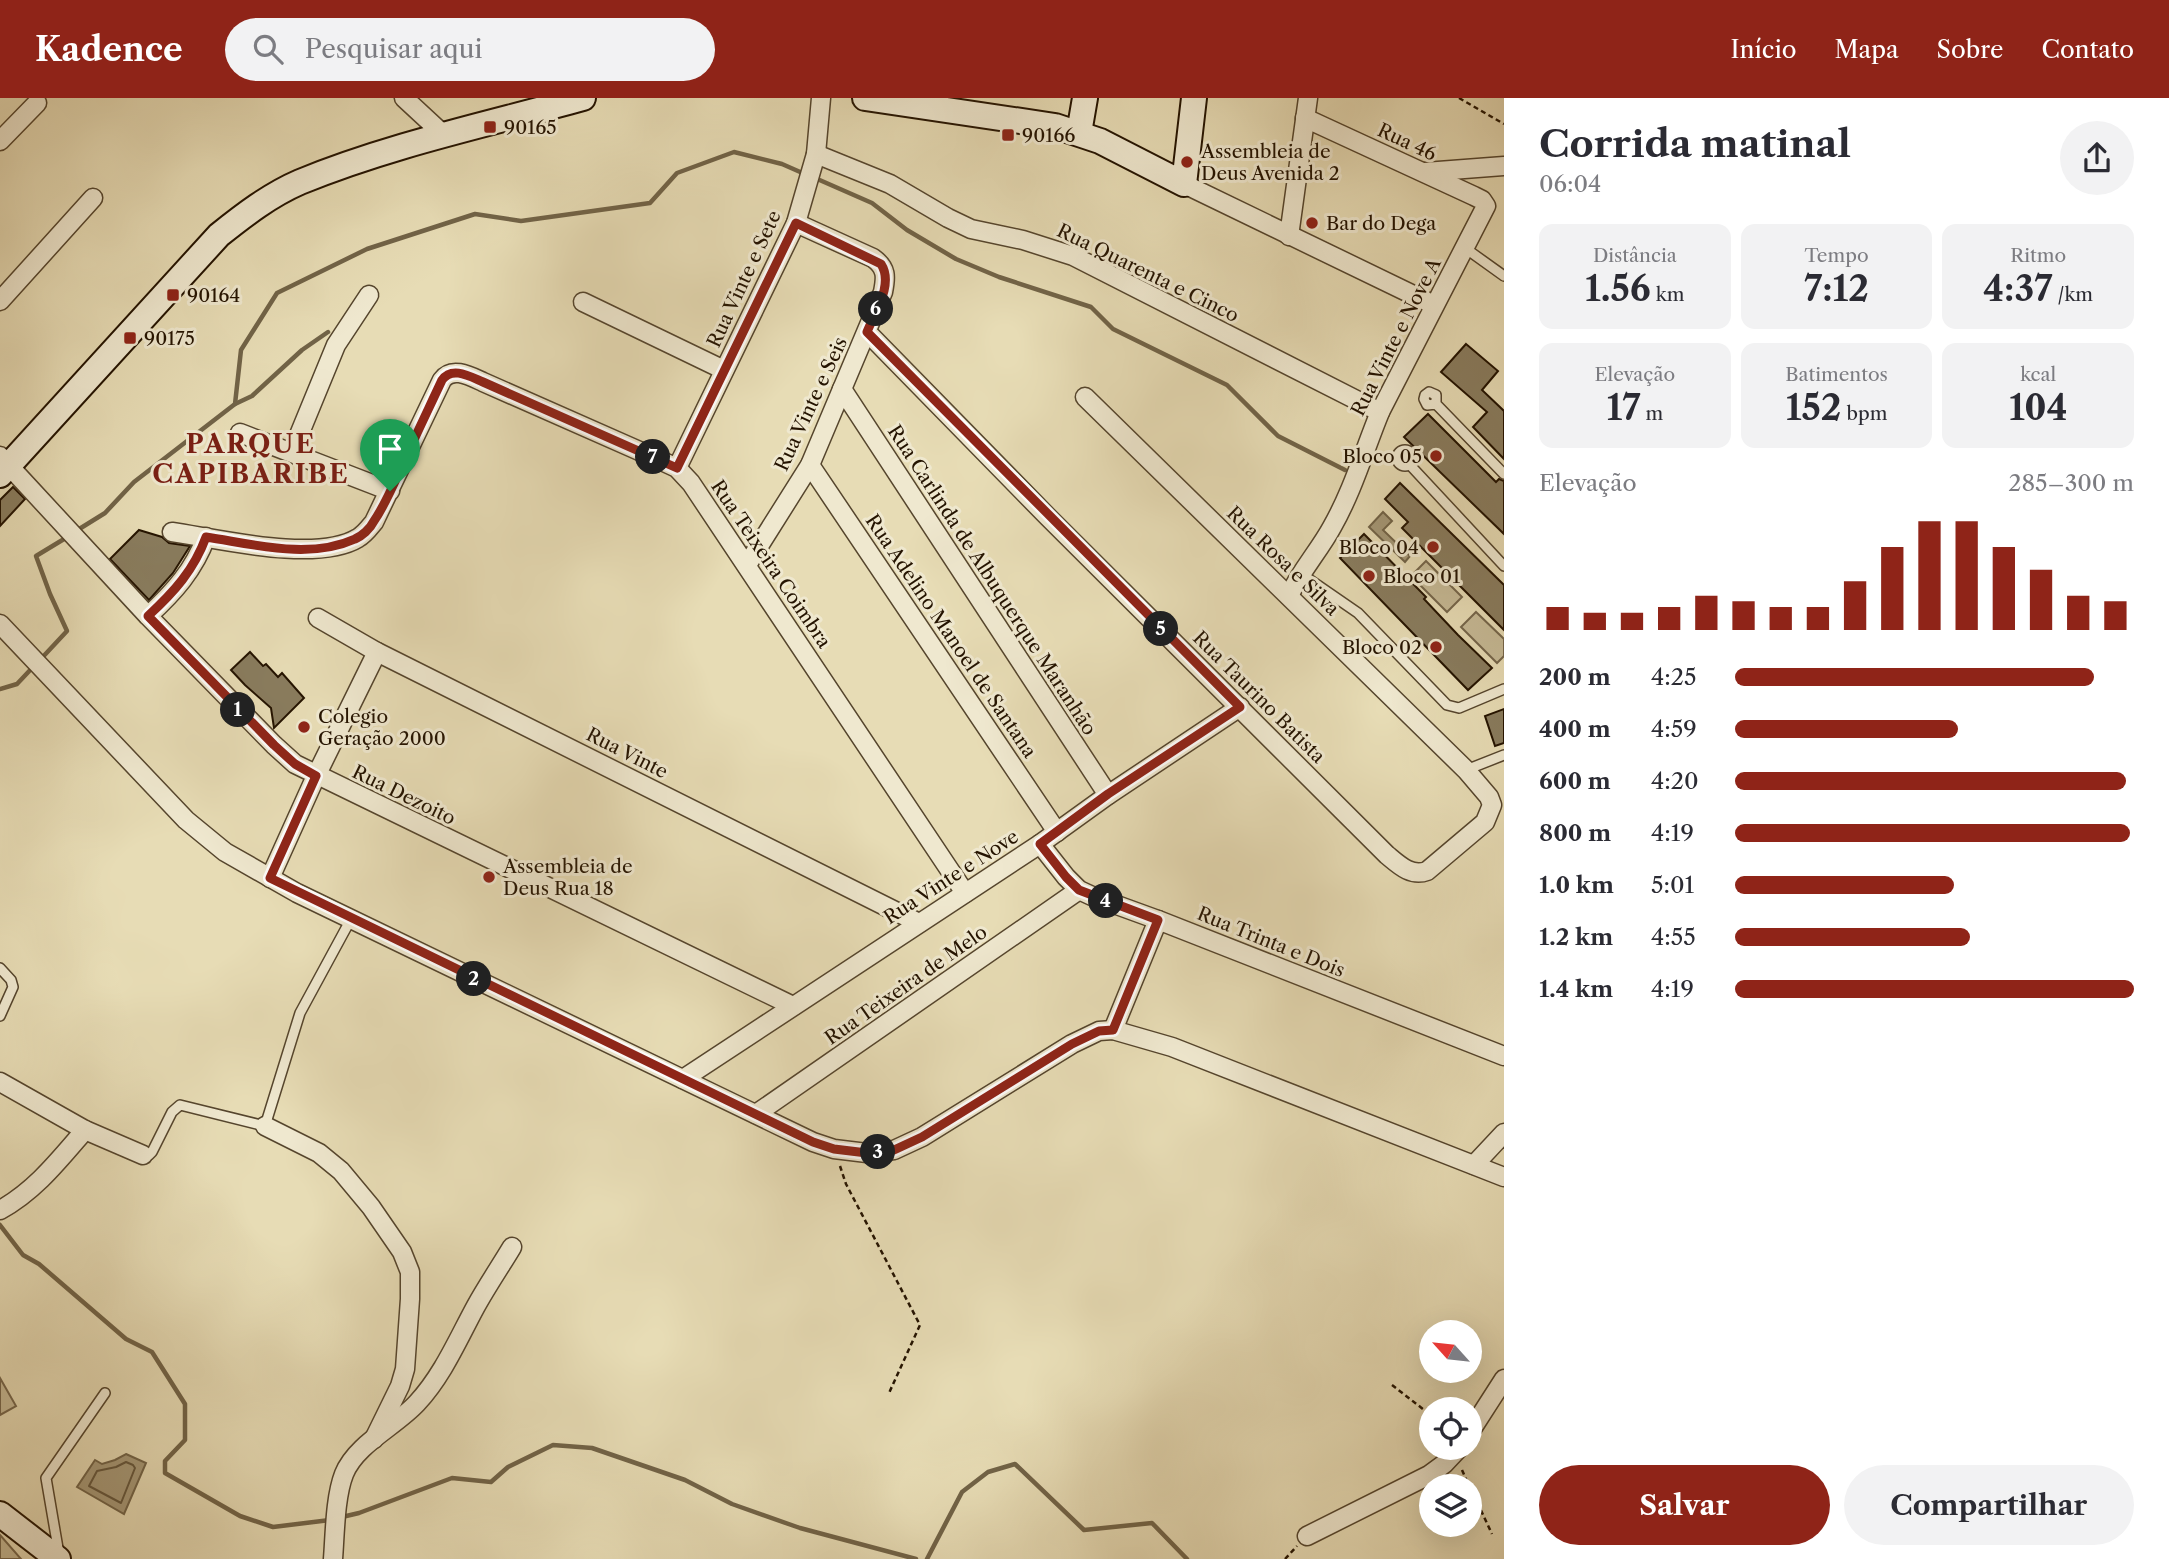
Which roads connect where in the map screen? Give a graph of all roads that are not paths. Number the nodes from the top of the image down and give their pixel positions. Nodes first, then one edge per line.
1 (404, 98) edge
2 (821, 98) edge
3 (865, 98) edge
4 (1085, 98) edge
5 (1194, 98) edge
6 (1308, 98) edge
7 (575, 99) edge
8 (37, 103) dead end
9 (1305, 118) junction
10 (1079, 133) junction
11 (444, 136) junction
12 (0, 141) edge
13 (814, 161) junction
14 (1504, 166) edge
15 (1421, 172) junction
16 (1184, 184) junction
17 (93, 198) dead end
18 (1485, 210) joint
19 (796, 223) junction
20 (1289, 236) junction
21 (1465, 248) junction
22 (1504, 276) edge
23 (369, 295) dead end
24 (0, 301) edge
25 (583, 302) dead end
26 (1434, 305) junction
27 (867, 332) junction
28 (724, 370) junction
29 (842, 389) junction
30 (1085, 397) dead end
31 (1436, 404) dead end
32 (1380, 412) junction
33 (240, 433) dead end
34 (292, 452) junction
35 (3, 465) edge
36 (810, 465) junction
37 (1410, 465) dead end
38 (677, 468) junction
39 (1504, 474) edge
40 (390, 491) junction
41 (172, 532) dead end
42 (206, 537) junction
43 (747, 565) junction
44 (1504, 566) edge
45 (1300, 573) junction
46 (1289, 596) junction
47 (148, 616) junction
48 (318, 618) dead end
49 (0, 624) edge
50 (377, 652) junction
51 (1504, 689) edge
52 (1240, 707) junction
53 (1504, 755) edge
54 (1466, 770) junction
55 (316, 776) junction
56 (1108, 794) junction
57 (1485, 822) joint
58 (1057, 831) junction
59 (1040, 844) junction
60 (270, 878) junction
61 (1079, 890) junction
62 (965, 893) junction
63 (351, 919) junction
64 (1158, 920) junction
65 (919, 923) junction
66 (0, 968) edge
67 (793, 1006) junction
68 (0, 1016) edge
69 (1113, 1030) junction
70 (1504, 1056) edge
71 (683, 1079) junction
72 (0, 1082) edge
73 (756, 1114) junction
74 (265, 1126) junction
75 (85, 1130) junction
76 (1504, 1133) edge
77 (143, 1155) joint
78 (1474, 1165) junction
79 (1504, 1177) edge
80 (2, 1209) edge
81 (512, 1247) dead end
82 (1504, 1380) edge
83 (105, 1393) dead end
84 (1482, 1414) edge
85 (374, 1439) junction
86 (1448, 1460) edge
87 (0, 1514) edge
88 (1307, 1536) dead end
89 (59, 1559) edge
90 (333, 1559) edge

1 - 11 street
2 - 13 street, Rua Vinte e Sete
3 - 10 street
4 - 10 street
5 - 16 street
6 - 9 street
7 - 11 street
8 - 12 street
9 - 15 street, Rua 46
9 - 20 street
10 - 16 street
11 - 35 street
13 - 19 street, Rua Vinte e Sete
13 - 32 street, Rua Quarenta e Cinco
14 - 15 street
15 - 18 street, Rua 46
16 - 20 street
17 - 24 street
18 - 21 street, Rua Vinte e Nove A
19 - 27 street, Rua Vinte e Seis
19 - 28 street, Rua Vinte e Sete
20 - 26 street
21 - 22 lane
21 - 26 street, Rua Vinte e Nove A
23 - 34 street
25 - 28 street
26 - 32 street, Rua Vinte e Nove A
27 - 29 street, Rua Vinte e Seis
27 - 52 street, Rua Taurino Batista
28 - 38 street, Rua Vinte e Sete
29 - 36 street, Rua Vinte e Seis
29 - 56 street, Rua Carlinda de Albuquerque Maranhão
30 - 46 street, Rua Rosa e Silva
31 - 39 lane
32 - 45 street, Rua Vinte e Nove A
33 - 34 street
34 - 40 street
35 - 47 street, Rua Dezoito
36 - 43 street, Rua Vinte e Seis
36 - 58 street, Rua Adelino Manoel de Santana
37 - 44 lane
38 - 40 street, Rua Teixeira Coimbra
38 - 43 street, Rua Teixeira Coimbra
40 - 42 street, Rua Teixeira Coimbra
41 - 42 street, Rua Teixeira Coimbra
42 - 47 street
43 - 62 street, Rua Teixeira Coimbra
45 - 46 street, Rua Vinte e Nove A
45 - 51 lane
46 - 54 street, Rua Rosa e Silva
47 - 55 street, Rua Dezoito
48 - 50 street, Rua Vinte
49 - 60 street
50 - 55 street
50 - 65 street, Rua Vinte
52 - 56 street, Rua Vinte e Nove
52 - 57 street, Rua Taurino Batista
53 - 54 lane
54 - 57 street, Rua Rosa e Silva
55 - 60 street
55 - 67 street, Rua Dezoito
56 - 58 street, Rua Vinte e Nove
58 - 59 street, Rua Vinte e Nove
59 - 61 street, Rua Trinta e Dois
59 - 62 street, Rua Vinte e Nove
60 - 63 street
61 - 64 street, Rua Trinta e Dois
61 - 73 street, Rua Teixeira de Melo
62 - 65 street, Rua Vinte e Nove
63 - 71 street
63 - 74 lane
64 - 69 street
64 - 70 street, Rua Trinta e Dois
65 - 67 street, Rua Vinte e Nove
66 - 68 lane
67 - 71 street, Rua Vinte e Nove
69 - 73 street
69 - 78 street
71 - 73 street
72 - 75 street
74 - 77 lane
74 - 85 street
75 - 77 street
75 - 80 street
76 - 78 street
78 - 79 street
81 - 85 street
82 - 84 street
83 - 89 lane
85 - 90 street
86 - 88 street
87 - 89 street

